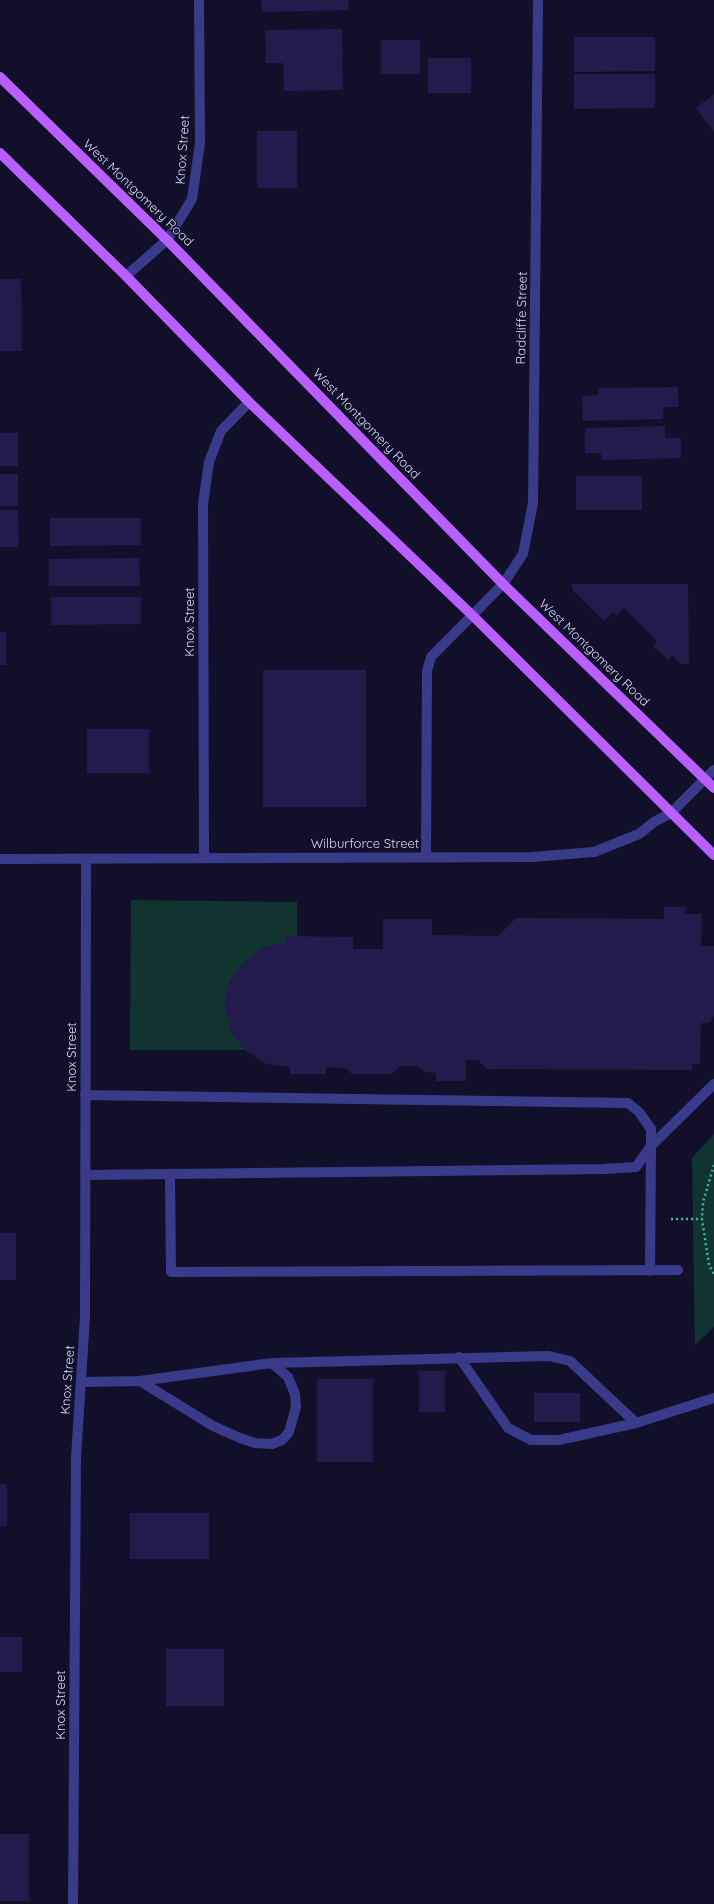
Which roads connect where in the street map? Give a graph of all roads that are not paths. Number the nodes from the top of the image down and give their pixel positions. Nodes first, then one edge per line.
1 (199, 0) edge
2 (538, 0) edge
3 (0, 77) edge
4 (0, 153) edge
5 (168, 240) junction
6 (126, 276) junction
7 (249, 402) junction
8 (504, 584) junction
9 (472, 615) junction
10 (714, 770) edge
11 (705, 779) junction
12 (714, 788) edge
13 (671, 813) junction
14 (714, 855) edge
15 (204, 857) junction
16 (426, 857) junction
17 (0, 859) edge
18 (86, 859) junction
19 (714, 1084) edge
20 (85, 1095) junction
21 (651, 1146) junction
22 (170, 1174) junction
23 (85, 1175) junction
24 (650, 1270) junction
25 (678, 1270) dead end
26 (459, 1357) junction
27 (272, 1363) junction
28 (140, 1381) junction
29 (81, 1382) junction
30 (714, 1398) edge
31 (636, 1423) junction
32 (73, 1904) edge

1 - 5 street, Knox Street
2 - 8 street, Radcliffe Street
3 - 5 main road, West Montgomery Road
4 - 6 main road
5 - 6 street, Knox Street
5 - 8 main road, West Montgomery Road
6 - 7 main road
7 - 9 main road
7 - 15 street, Knox Street
8 - 9 street, Radcliffe Street
8 - 11 main road, West Montgomery Road
9 - 13 main road
9 - 16 street, Radcliffe Street
10 - 11 street, Wilburforce Street
11 - 12 main road, West Montgomery Road
11 - 13 street, Wilburforce Street
13 - 14 main road
13 - 16 street, Wilburforce Street
15 - 16 street, Wilburforce Street
15 - 18 street, Wilburforce Street
17 - 18 street, Wilburforce Street
18 - 20 street, Knox Street
19 - 21 street
20 - 21 street
20 - 23 street, Knox Street
21 - 22 street
21 - 24 street
22 - 23 street
22 - 24 street
23 - 29 street, Knox Street
24 - 25 street
26 - 27 street
26 - 31 street
26 - 31 street
27 - 28 street
27 - 28 street
28 - 29 street
29 - 32 street, Knox Street
30 - 31 street

